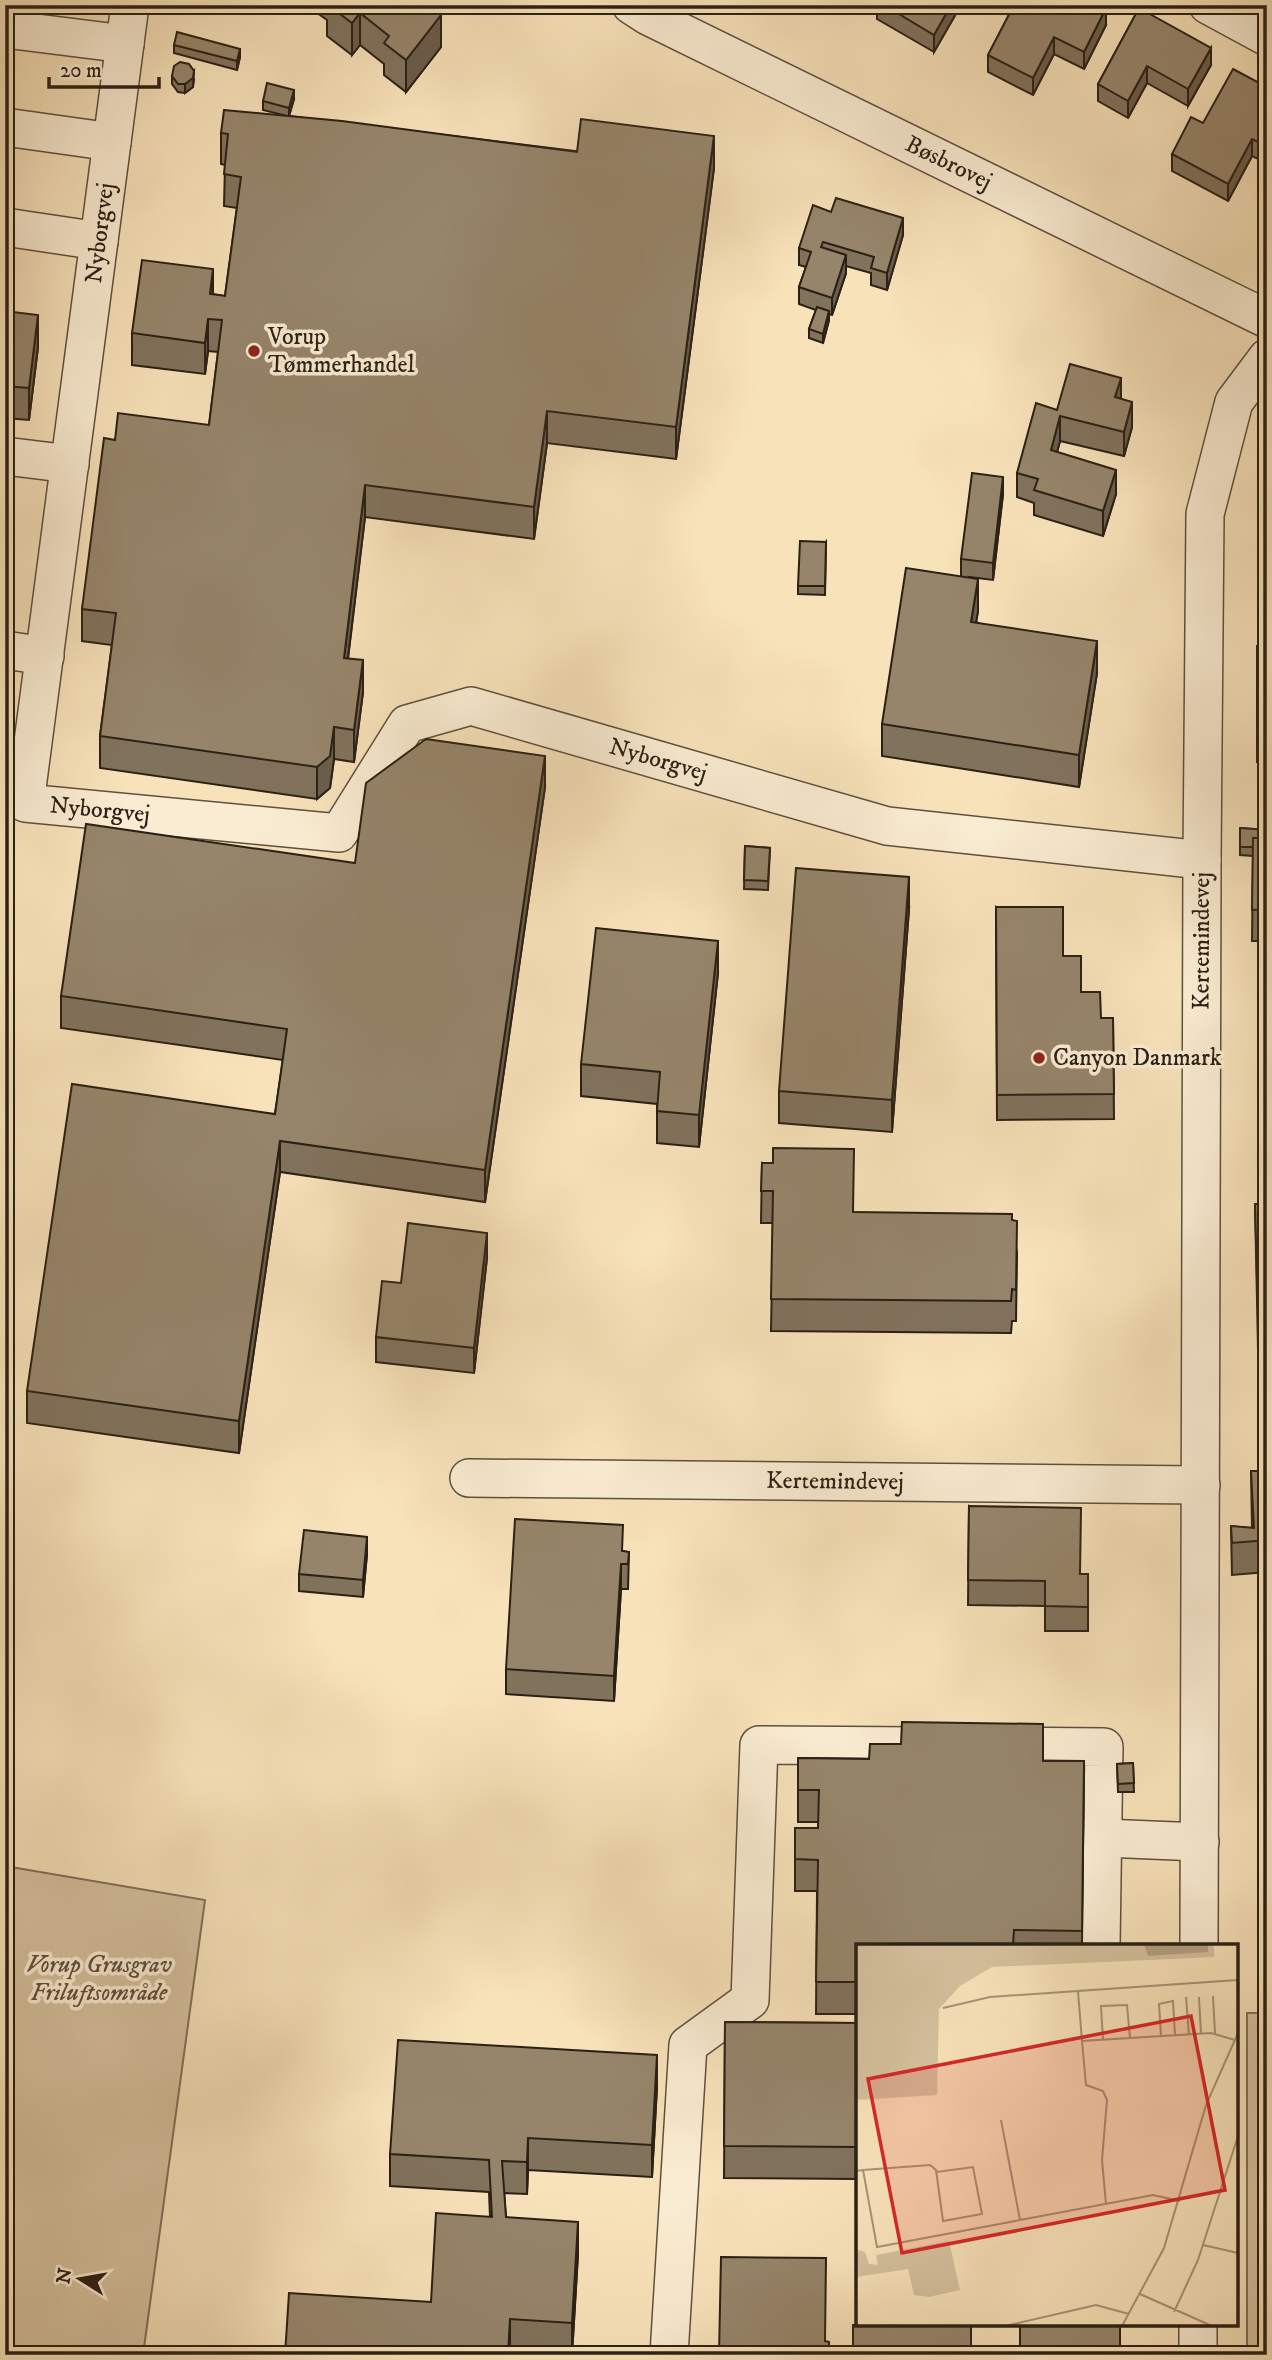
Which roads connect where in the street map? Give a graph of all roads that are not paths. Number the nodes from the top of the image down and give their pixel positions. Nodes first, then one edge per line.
1 (130, 5) edge
2 (631, 5) edge
3 (1208, 5) edge
4 (5, 29) edge
5 (1267, 37) edge
6 (125, 44) junction
7 (5, 127) edge
8 (112, 142) junction
9 (5, 227) edge
10 (99, 241) junction
11 (1267, 319) edge
12 (1267, 358) edge
13 (5, 456) edge
14 (70, 464) junction
15 (5, 650) edge
16 (45, 656) junction
17 (779, 794) joint
18 (15, 807) edge
19 (1202, 860) junction
20 (469, 1478) dead end
21 (1201, 1485) junction
22 (1104, 1838) junction
23 (1200, 1842) junction
24 (1101, 1944) edge
25 (1199, 1944) edge
26 (1198, 2325) edge
27 (669, 2355) edge
28 (1198, 2355) edge

1 - 6 street, Nyborgvej
2 - 11 street, Bøsbrovej
3 - 5 street
4 - 6 street
6 - 8 street, Nyborgvej
7 - 8 street
8 - 10 street, Nyborgvej
9 - 10 street
10 - 14 street, Nyborgvej
12 - 19 street, Kertemindevej
13 - 14 street
14 - 16 street, Nyborgvej
15 - 16 street
16 - 18 street, Nyborgvej
17 - 18 street, Nyborgvej
17 - 19 street, Kertemindevej
19 - 21 street, Kertemindevej
20 - 21 street, Kertemindevej
21 - 23 street, Kertemindevej
22 - 23 street
22 - 24 street
22 - 27 street
23 - 25 street, Kertemindevej
26 - 28 street

